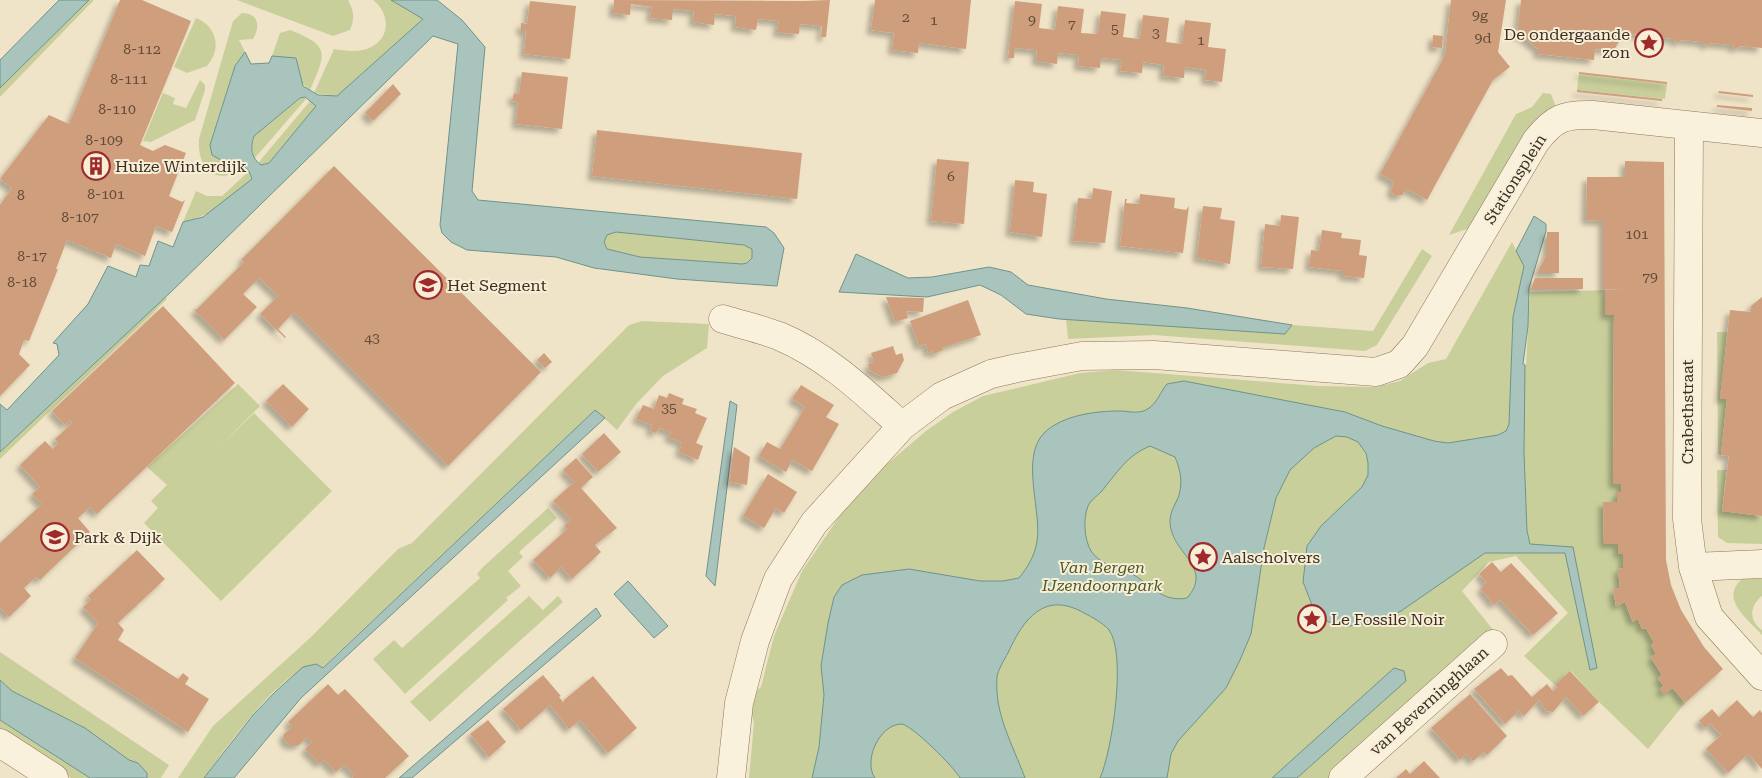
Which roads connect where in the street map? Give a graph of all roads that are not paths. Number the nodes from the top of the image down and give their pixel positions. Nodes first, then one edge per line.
1 (1689, 126) junction
2 (1762, 134) edge
3 (723, 319) dead end
4 (902, 426) junction
5 (1762, 564) edge
6 (1693, 567) junction
7 (1493, 644) dead end
8 (1762, 676) edge
9 (0, 743) edge
10 (54, 778) edge
11 (732, 778) edge
12 (1343, 778) edge

1 - 2 street, Stationsplein
1 - 4 street, Stationsplein
1 - 6 street, Crabethstraat
3 - 4 street
4 - 11 street
5 - 6 street
6 - 8 street, Crabethstraat
7 - 12 street, van Beverninghlaan
9 - 10 street

